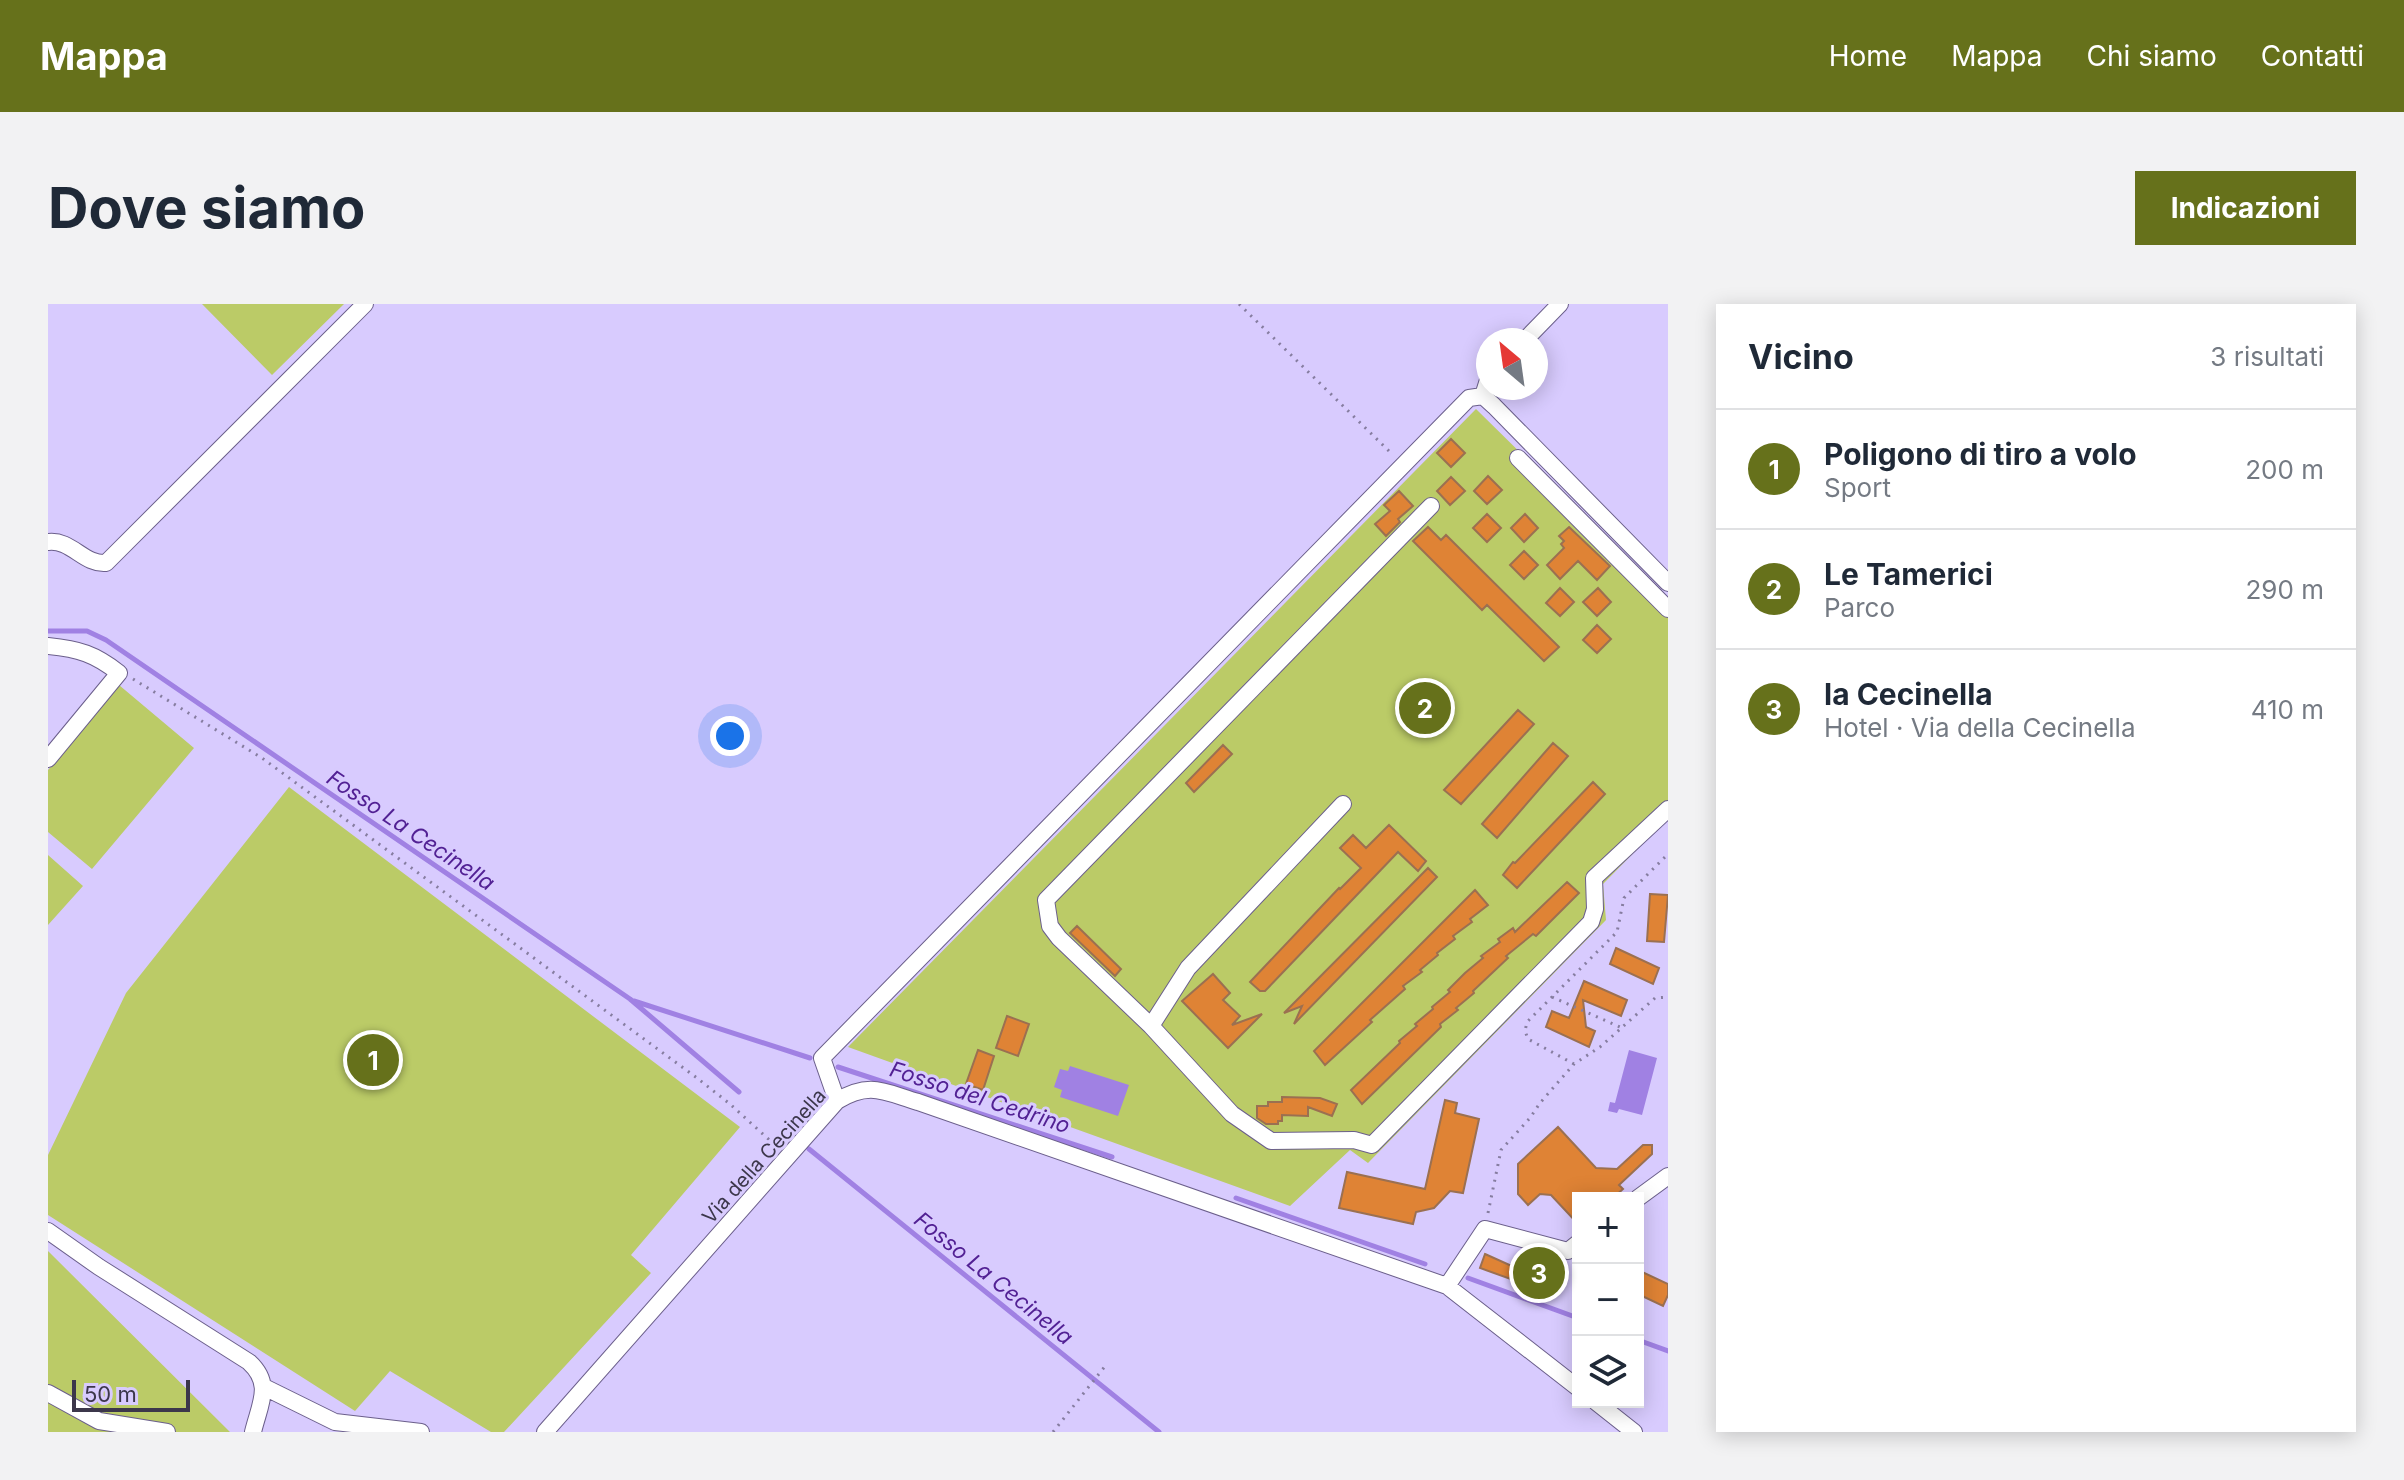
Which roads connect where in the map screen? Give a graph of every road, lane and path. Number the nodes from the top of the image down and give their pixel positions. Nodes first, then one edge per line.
1 (365, 304) edge
2 (1239, 304) edge
3 (1560, 304) edge
4 (1537, 328) edge
5 (1476, 394) edge
6 (1496, 400) edge
7 (1518, 458) dead end
8 (1403, 464) junction
9 (1431, 506) dead end
10 (48, 542) edge
11 (1668, 583) edge
12 (1668, 609) edge
13 (48, 646) edge
14 (119, 673) junction
15 (48, 759) edge
16 (1343, 804) dead end
17 (1668, 809) edge
18 (1668, 854) edge
19 (1552, 997) junction
20 (1668, 997) edge
21 (1151, 1026) junction
22 (1620, 1027) junction
23 (1574, 1064) junction
24 (837, 1101) junction
25 (788, 1156) junction
26 (1668, 1176) edge
27 (1644, 1194) edge
28 (1485, 1229) junction
29 (48, 1231) edge
30 (1572, 1248) edge
31 (1447, 1286) junction
32 (1106, 1365) dead end
33 (1572, 1383) edge
34 (264, 1387) junction
35 (48, 1393) edge
36 (1604, 1408) edge
37 (167, 1432) edge
38 (253, 1432) edge
39 (421, 1432) edge
40 (545, 1432) edge
41 (1053, 1432) edge
42 (1634, 1432) edge

1 - 10 street
2 - 8 path
3 - 4 street
5 - 8 street
6 - 11 street
7 - 12 street
8 - 24 street
9 - 21 street
13 - 14 street
14 - 15 street
14 - 25 path
16 - 21 street
17 - 21 street
18 - 19 path
19 - 22 path
19 - 23 path
20 - 22 path
22 - 23 path
23 - 28 path
24 - 25 street, Via della Cecinella
24 - 31 street, Via della Cecinella
25 - 40 street, Via della Cecinella
26 - 27 street
28 - 30 street
28 - 31 street
29 - 34 street
31 - 33 street, Via della Cecinella
32 - 41 path
34 - 38 street
34 - 39 street
35 - 37 street
36 - 42 street

